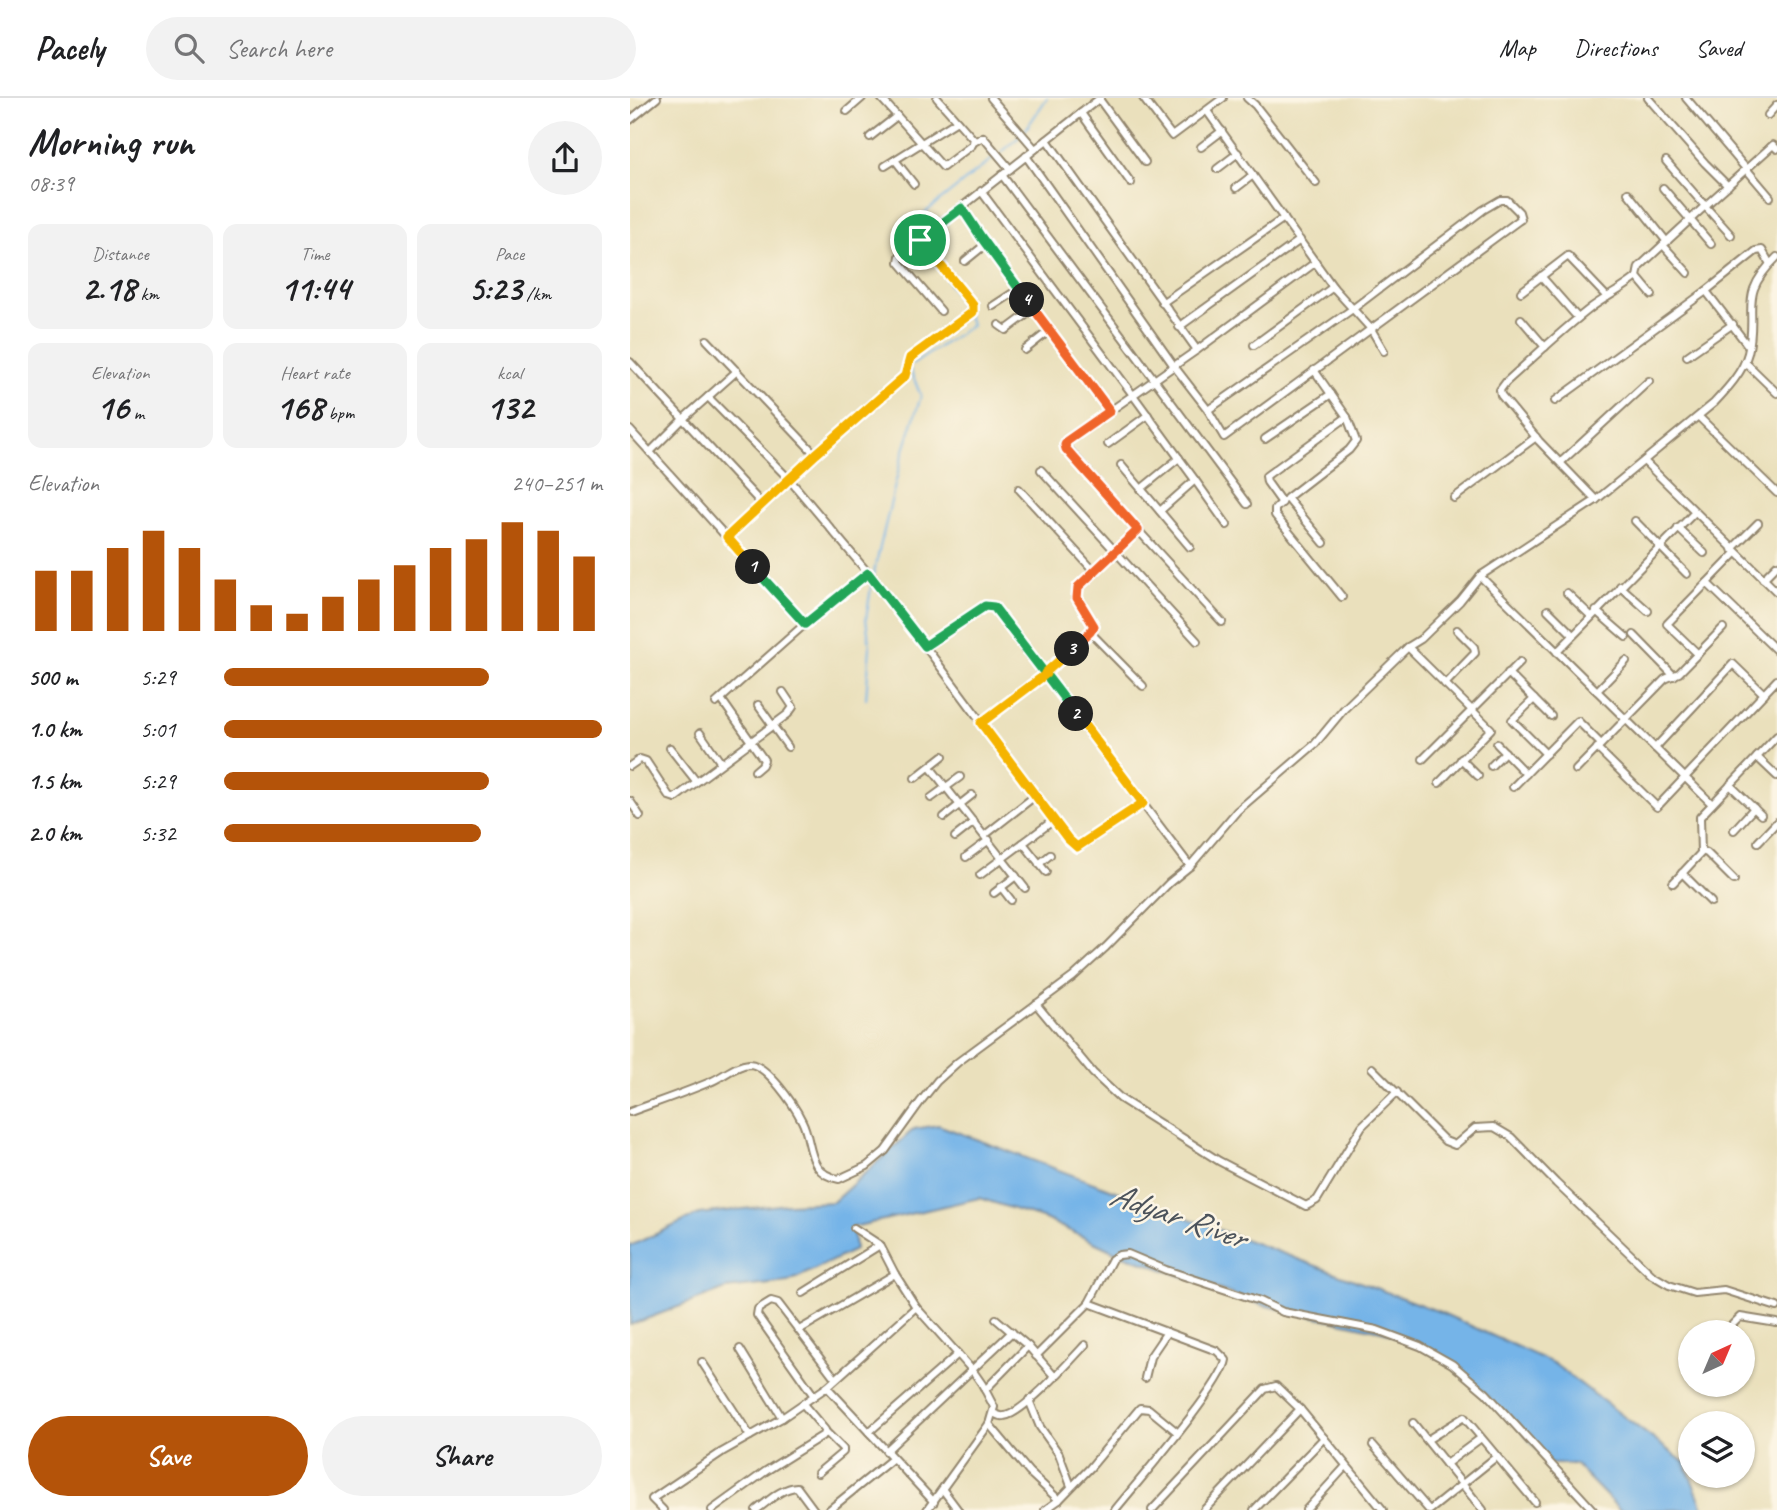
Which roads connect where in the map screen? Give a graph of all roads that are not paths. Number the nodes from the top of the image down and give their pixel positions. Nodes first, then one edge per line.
1 (657, 98) edge
2 (862, 98) edge
3 (881, 98) edge
4 (937, 98) edge
5 (991, 98) edge
6 (1100, 98) edge
7 (1143, 98) edge
8 (1223, 98) edge
9 (1247, 98) edge
10 (1648, 98) edge
11 (1686, 98) edge
12 (1777, 105) edge
13 (1208, 110) junction
14 (847, 111) dead end
15 (1081, 113) junction
16 (1768, 115) dead end
17 (897, 116) junction
18 (630, 120) edge
19 (957, 121) junction
20 (1222, 131) junction
21 (870, 137) dead end
22 (1047, 140) junction
23 (974, 142) junction
24 (922, 144) junction
25 (1201, 147) dead end
26 (1035, 149) junction
27 (1777, 149) edge
28 (1238, 153) junction
29 (1026, 156) junction
30 (895, 160) junction
31 (1666, 161) dead end
32 (1145, 162) dead end
33 (885, 166) dead end
34 (1010, 169) junction
35 (1217, 169) dead end
36 (1747, 170) junction
37 (1002, 175) junction
38 (1253, 175) junction
39 (1131, 183) dead end
40 (1316, 183) dead end
41 (914, 184) dead end
42 (1728, 186) junction
43 (1236, 188) dead end
44 (1663, 188) dead end
45 (981, 191) junction
46 (1628, 193) dead end
47 (1770, 197) dead end
48 (1705, 206) junction
49 (962, 208) junction
50 (1284, 218) junction
51 (1691, 220) junction
52 (1731, 235) dead end
53 (920, 240) junction
54 (1300, 240) junction
55 (986, 244) junction
56 (1665, 244) junction
57 (1711, 244) dead end
58 (1777, 257) edge
59 (964, 261) dead end
60 (1316, 262) junction
61 (1770, 264) junction
62 (1688, 273) dead end
63 (1541, 276) junction
64 (1637, 277) junction
65 (1333, 287) junction
66 (1019, 289) junction
67 (1706, 291) junction
68 (1521, 292) dead end
69 (1653, 295) dead end
70 (1607, 297) junction
71 (1163, 303) junction
72 (993, 306) dead end
73 (1354, 308) junction
74 (1034, 309) junction
75 (941, 311) dead end
76 (1578, 318) junction
77 (1521, 319) dead end
78 (1733, 324) junction
79 (999, 325) dead end
80 (1179, 327) junction
81 (1371, 329) junction
82 (1050, 330) junction
83 (707, 340) dead end
84 (1255, 345) dead end
85 (1545, 347) junction
86 (1749, 347) junction
87 (1025, 349) dead end
88 (1197, 350) junction
89 (1384, 351) dead end
90 (1687, 356) dead end
91 (630, 362) edge
92 (1745, 362) junction
93 (1174, 366) junction
94 (1314, 370) junction
95 (737, 371) junction
96 (1155, 380) junction
97 (1649, 381) dead end
98 (1777, 393) edge
99 (1331, 394) junction
100 (1133, 395) junction
101 (708, 397) junction
102 (1555, 401) dead end
103 (1208, 410) junction
104 (1110, 411) junction
105 (1148, 415) junction
106 (1347, 417) junction
107 (1699, 417) junction
108 (683, 419) junction
109 (630, 430) edge
110 (1536, 437) junction
111 (1265, 439) dead end
112 (1108, 444) dead end
113 (650, 452) junction
114 (816, 454) junction
115 (1179, 458) junction
116 (1644, 461) junction
117 (1561, 462) junction
118 (1121, 465) dead end
119 (1041, 470) dead end
120 (789, 479) junction
121 (1195, 480) junction
122 (1019, 489) dead end
123 (1141, 489) junction
124 (1777, 493) edge
125 (1454, 498) dead end
126 (1284, 500) junction
127 (1596, 500) junction
128 (762, 504) junction
129 (1247, 504) dead end
130 (1160, 511) junction
131 (1695, 512) junction
132 (1635, 521) dead end
133 (1758, 523) dead end
134 (1227, 525) dead end
135 (1678, 528) junction
136 (1138, 530) junction
137 (727, 537) junction
138 (1324, 543) dead end
139 (1660, 546) junction
140 (1190, 547) dead end
141 (1116, 551) junction
142 (1734, 551) junction
143 (1704, 553) dead end
144 (1777, 565) edge
145 (1094, 571) junction
146 (868, 573) junction
147 (1687, 574) dead end
148 (1480, 576) junction
149 (1763, 579) junction
150 (1707, 583) junction
151 (1620, 586) junction
152 (1777, 592) edge
153 (1567, 593) dead end
154 (1342, 597) dead end
155 (1548, 610) dead end
156 (1648, 611) dead end
157 (1593, 614) junction
158 (1222, 622) dead end
159 (805, 624) junction
160 (1723, 628) dead end
161 (1457, 630) dead end
162 (1090, 632) junction
163 (1573, 635) junction
164 (1197, 641) dead end
165 (925, 646) junction
166 (1408, 647) junction
167 (1777, 651) edge
168 (1558, 652) junction
169 (1698, 654) junction
170 (1626, 661) dead end
171 (1520, 662) dead end
172 (1508, 673) junction
173 (1046, 674) junction
174 (1674, 676) junction
175 (1777, 680) edge
176 (1445, 684) junction
177 (1143, 685) dead end
178 (1597, 691) junction
179 (783, 692) dead end
180 (1764, 694) junction
181 (1534, 699) junction
182 (758, 705) dead end
183 (1472, 710) junction
184 (1551, 716) dead end
185 (1626, 719) junction
186 (981, 723) junction
187 (772, 726) junction
188 (700, 733) dead end
189 (1777, 736) edge
190 (751, 742) junction
191 (1496, 744) dead end
192 (1599, 746) junction
193 (788, 747) dead end
194 (670, 748) dead end
195 (1655, 748) junction
196 (1505, 752) junction
197 (1546, 754) junction
198 (943, 756) dead end
199 (1757, 757) junction
200 (1423, 759) dead end
201 (1461, 760) junction
202 (721, 763) junction
203 (630, 765) edge
204 (1491, 766) dead end
205 (930, 767) junction
206 (1576, 770) dead end
207 (755, 771) dead end
208 (1526, 774) junction
209 (1478, 776) dead end
210 (1777, 776) edge
211 (960, 777) dead end
212 (1685, 777) junction
213 (915, 778) dead end
214 (696, 781) junction
215 (1439, 783) dead end
216 (1730, 785) junction
217 (946, 787) junction
218 (1513, 787) dead end
219 (972, 794) dead end
220 (1035, 796) junction
221 (931, 798) dead end
222 (630, 800) edge
223 (1143, 803) junction
224 (960, 804) junction
225 (1712, 804) junction
226 (1754, 808) junction
227 (1761, 815) dead end
228 (640, 816) dead end
229 (944, 817) dead end
230 (1054, 820) junction
231 (974, 822) junction
232 (1777, 822) edge
233 (1734, 830) dead end
234 (954, 837) dead end
235 (987, 838) junction
236 (1758, 842) dead end
237 (1023, 843) junction
238 (1702, 851) junction
239 (1050, 855) dead end
240 (966, 857) dead end
241 (1002, 858) junction
242 (1039, 864) junction
243 (1190, 866) junction
244 (1046, 872) dead end
245 (1682, 873) junction
246 (980, 875) dead end
247 (1016, 876) junction
248 (1734, 880) dead end
249 (1673, 883) dead end
250 (1001, 887) junction
251 (1025, 888) dead end
252 (994, 893) dead end
253 (1011, 901) dead end
254 (1711, 902) dead end
255 (1036, 1004) junction
256 (1372, 1068) dead end
257 (1396, 1092) junction
258 (630, 1112) edge
259 (854, 1228) dead end
260 (880, 1245) junction
261 (895, 1274) junction
262 (803, 1293) dead end
263 (1089, 1303) junction
264 (916, 1307) junction
265 (1777, 1307) edge
266 (996, 1319) dead end
267 (1737, 1320) edge
268 (1777, 1323) edge
269 (799, 1330) junction
270 (1012, 1332) junction
271 (1167, 1332) junction
272 (1085, 1345) dead end
273 (1028, 1346) junction
274 (740, 1349) dead end
275 (958, 1354) junction
276 (1036, 1356) junction
277 (702, 1362) dead end
278 (973, 1371) junction
279 (1055, 1377) junction
280 (835, 1378) junction
281 (1145, 1378) dead end
282 (827, 1387) junction
283 (985, 1390) junction
284 (814, 1396) junction
285 (1029, 1400) junction
286 (803, 1404) junction
287 (1300, 1409) junction
288 (993, 1413) junction
289 (782, 1418) junction
290 (1413, 1423) dead end
291 (989, 1424) junction
292 (826, 1432) junction
293 (869, 1432) junction
294 (1177, 1432) junction
295 (750, 1436) junction
296 (1324, 1438) junction
297 (1481, 1438) junction
298 (1427, 1440) junction
299 (1373, 1445) dead end
300 (886, 1451) junction
301 (1496, 1457) junction
302 (892, 1459) junction
303 (1446, 1464) junction
304 (1346, 1466) junction
305 (818, 1473) dead end
306 (1461, 1484) junction
307 (1071, 1486) junction
308 (943, 1490) junction
309 (1059, 1500) junction
310 (934, 1502) junction
311 (1535, 1502) dead end
312 (1309, 1509) edge
313 (663, 1510) edge
314 (712, 1510) edge
315 (756, 1510) edge
316 (814, 1510) edge
317 (829, 1510) edge
318 (927, 1510) edge
319 (958, 1510) edge
320 (1045, 1510) edge
321 (1115, 1510) edge
322 (1152, 1510) edge
323 (1204, 1510) edge
324 (1254, 1510) edge
325 (1383, 1510) edge
326 (1430, 1510) edge
327 (1483, 1510) edge
328 (1593, 1510) edge

1 - 18 street
2 - 14 street
3 - 17 street
4 - 19 street
5 - 26 street
6 - 15 street
6 - 32 street
7 - 13 street
8 - 13 street
9 - 40 street
10 - 42 street
11 - 36 street
12 - 16 street
13 - 20 street
15 - 22 street
15 - 39 street
17 - 21 street
17 - 24 street
19 - 23 street
19 - 24 street
20 - 25 street
20 - 28 street
22 - 26 street
22 - 71 street
23 - 24 street
23 - 34 street
24 - 30 street
26 - 29 street
27 - 36 street
28 - 35 street
28 - 38 street
29 - 34 street
29 - 93 street
30 - 33 street
30 - 41 street
31 - 48 street
34 - 37 street
36 - 42 street
36 - 47 street
37 - 45 street
37 - 96 street
38 - 43 street
38 - 50 street
42 - 48 street
44 - 51 street
45 - 49 street
45 - 100 street
46 - 56 street
48 - 51 street
48 - 52 street
49 - 53 street
49 - 55 street
50 - 54 street
50 - 71 street
51 - 56 street
51 - 57 street
53 - 75 street
53 - 114 street
54 - 60 street
54 - 80 street
55 - 59 street
55 - 66 street
56 - 62 street
56 - 64 street
58 - 61 street
60 - 65 street
60 - 88 street
61 - 67 street
61 - 86 street
63 - 68 street
63 - 70 street
63 - 76 street
64 - 69 street
64 - 70 street
65 - 73 street
65 - 84 street
66 - 72 street
66 - 74 street
67 - 78 street
67 - 102 street
70 - 76 street
71 - 80 street
73 - 81 street
73 - 81 street
73 - 103 street
74 - 79 street
74 - 82 street
76 - 85 street
77 - 85 street
78 - 86 street
78 - 90 street
80 - 88 street
81 - 89 street
81 - 94 street
82 - 87 street
82 - 104 street
83 - 95 street
85 - 110 street
86 - 92 street
88 - 93 street
91 - 108 street
92 - 98 street
92 - 107 street
93 - 96 street
93 - 103 street
94 - 99 street
94 - 103 street
95 - 101 street
95 - 114 street
96 - 100 street
96 - 129 street
97 - 117 street
99 - 106 street
99 - 111 street
100 - 104 street
100 - 105 street
101 - 108 street
101 - 120 street
104 - 136 street
105 - 112 street
105 - 115 street
106 - 126 street
106 - 126 street
107 - 116 street
107 - 124 street
108 - 113 street
108 - 128 street
109 - 113 street
110 - 117 street
110 - 125 street
113 - 137 street
114 - 120 street
115 - 121 street
115 - 123 street
116 - 127 street
116 - 131 street
117 - 127 street
118 - 123 street
119 - 141 street
120 - 128 street
120 - 146 street
121 - 130 street
121 - 134 street
122 - 145 street
123 - 130 street
126 - 138 street
126 - 154 street
127 - 148 street
128 - 137 street
130 - 140 street
131 - 135 street
131 - 142 street
132 - 139 street
133 - 142 street
135 - 139 street
135 - 143 street
136 - 141 street
136 - 158 street
137 - 159 street
139 - 147 street
139 - 151 street
141 - 145 street
141 - 164 street
142 - 149 street
142 - 150 street
144 - 149 street
145 - 162 street
146 - 159 street
146 - 165 street
148 - 166 street
148 - 168 street
149 - 152 street
150 - 167 street
150 - 169 street
151 - 156 street
151 - 157 street
153 - 157 street
155 - 163 street
157 - 163 street
157 - 174 street
159 - 190 street
160 - 169 street
161 - 176 street
162 - 173 street
162 - 177 street
163 - 168 street
165 - 173 street
165 - 186 street
166 - 176 street
166 - 243 street
168 - 178 street
169 - 174 street
170 - 178 street
171 - 172 street
172 - 181 street
172 - 183 street
173 - 186 street
173 - 223 street
174 - 185 street
175 - 180 street
176 - 183 street
178 - 185 street
179 - 187 street
180 - 195 street
180 - 212 street
181 - 184 street
181 - 197 street
182 - 187 street
183 - 200 street
183 - 201 street
185 - 192 street
185 - 195 street
186 - 220 street
187 - 190 street
187 - 193 street
188 - 202 street
189 - 199 street
190 - 202 street
190 - 207 street
191 - 196 street
192 - 197 street
192 - 206 street
192 - 212 street
194 - 214 street
195 - 212 street
196 - 204 street
196 - 208 street
197 - 208 street
198 - 205 street
199 - 210 street
199 - 216 street
201 - 209 street
201 - 215 street
202 - 214 street
203 - 214 street
205 - 213 street
205 - 217 street
208 - 218 street
211 - 217 street
212 - 225 street
216 - 225 street
216 - 226 street
217 - 221 street
217 - 224 street
219 - 224 street
220 - 230 street
220 - 235 street
222 - 228 street
223 - 230 street
223 - 243 street
224 - 229 street
224 - 231 street
225 - 238 street
226 - 227 street
226 - 233 street
230 - 237 street
231 - 234 street
231 - 235 street
232 - 236 street
235 - 240 street
235 - 241 street
237 - 241 street
237 - 242 street
238 - 245 street
238 - 248 street
239 - 242 street
241 - 246 street
241 - 247 street
242 - 244 street
243 - 255 street
245 - 249 street
245 - 254 street
247 - 250 street
247 - 251 street
250 - 252 street
250 - 253 street
255 - 257 street
255 - 258 street
256 - 257 street
257 - 265 street
259 - 260 street
260 - 261 street
260 - 262 street
261 - 264 street
261 - 269 street
263 - 271 street
263 - 276 street
263 - 328 street
264 - 275 street
264 - 280 street
266 - 270 street
267 - 268 street
269 - 280 street
269 - 284 street
270 - 273 street
270 - 278 street
271 - 281 street
271 - 294 street
272 - 279 street
273 - 276 street
273 - 283 street
274 - 289 street
275 - 278 street
275 - 293 street
276 - 279 street
277 - 295 street
278 - 283 street
278 - 300 street
279 - 285 street
280 - 282 street
282 - 284 street
282 - 293 street
283 - 288 street
284 - 286 street
285 - 288 street
285 - 307 street
286 - 289 street
286 - 292 street
287 - 296 street
287 - 322 street
287 - 323 street
288 - 291 street
289 - 295 street
290 - 298 street
291 - 308 street
291 - 309 street
292 - 305 street
292 - 314 street
293 - 300 street
294 - 307 street
294 - 321 street
295 - 313 street
296 - 304 street
296 - 324 street
297 - 298 street
297 - 301 street
297 - 303 street
298 - 303 street
299 - 326 street
300 - 302 street
301 - 306 street
301 - 311 street
302 - 310 street
302 - 317 street
303 - 306 street
304 - 312 street
304 - 325 street
306 - 326 street
306 - 327 street
307 - 309 street
308 - 310 street
308 - 319 street
309 - 320 street
310 - 318 street
315 - 316 street

